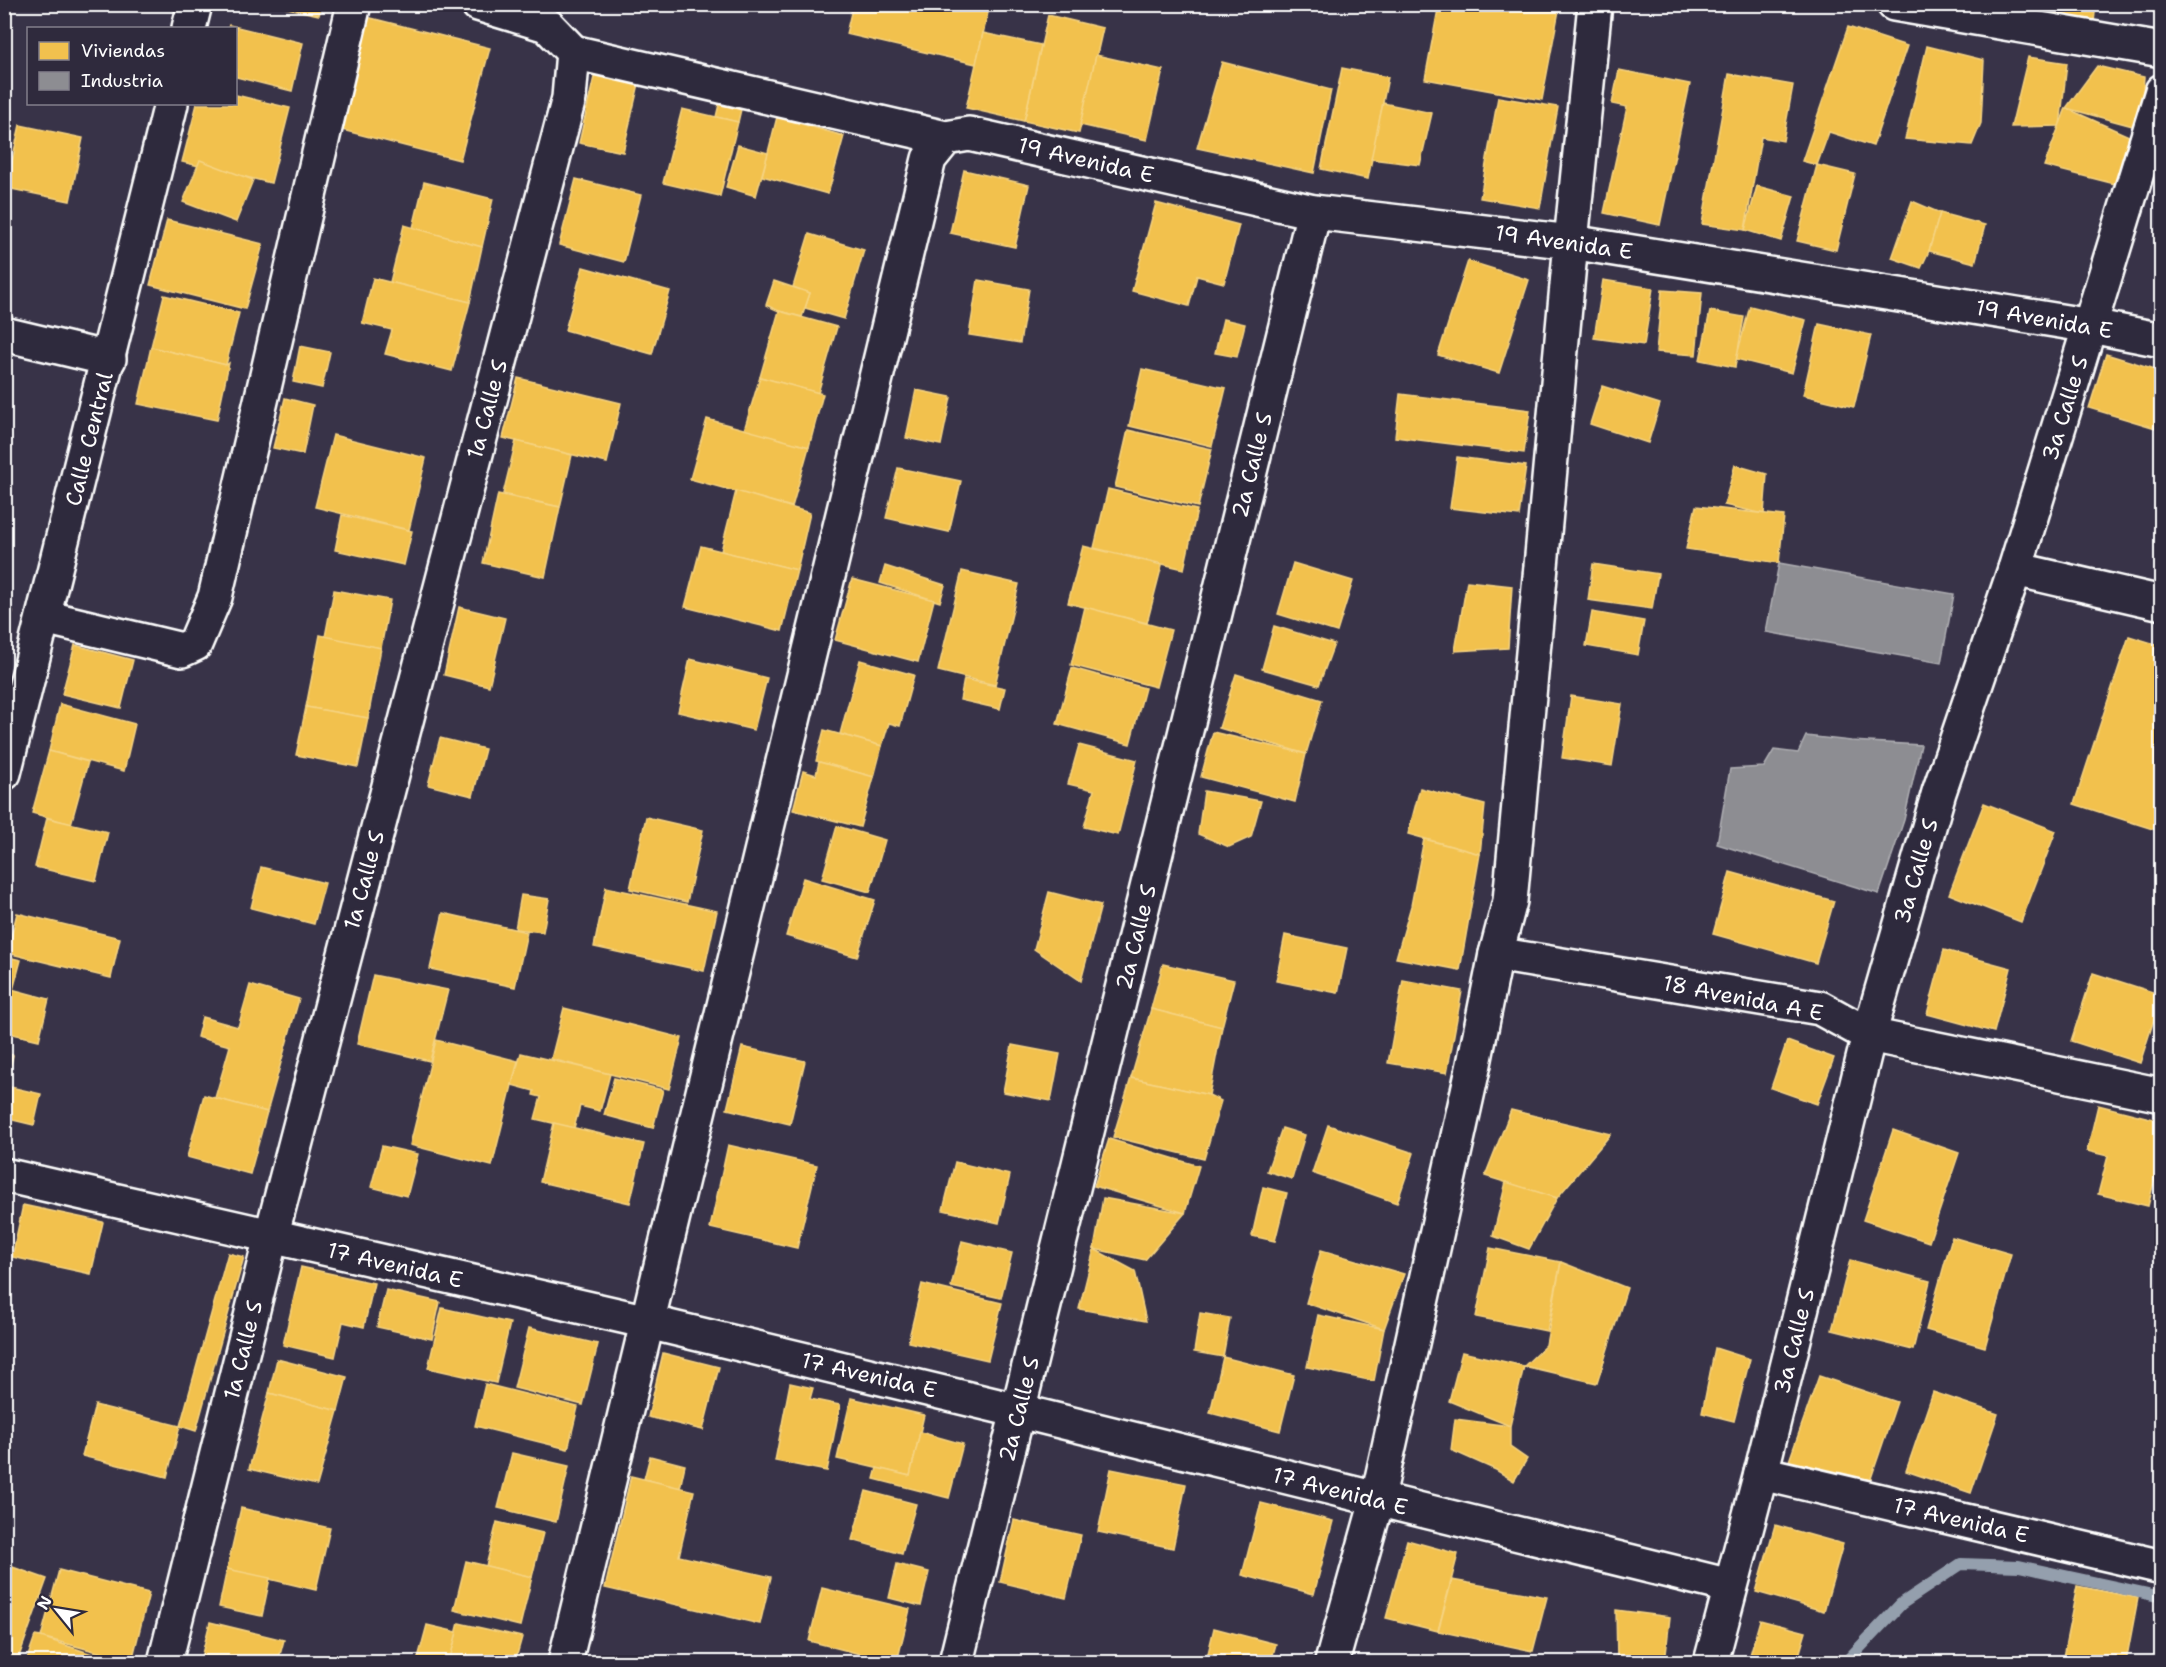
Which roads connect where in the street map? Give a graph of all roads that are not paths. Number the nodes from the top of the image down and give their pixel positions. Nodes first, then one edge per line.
1 (195, 4) edge
2 (354, 4) edge
3 (478, 4) edge
4 (1595, 4) edge
5 (1894, 4) edge
6 (189, 27) edge
7 (2162, 50) edge
8 (573, 52) junction
9 (2162, 91) edge
10 (171, 105) edge
11 (957, 136) junction
12 (1314, 212) junction
13 (1571, 242) junction
14 (2091, 326) junction
15 (4, 334) edge
16 (2162, 340) edge
17 (109, 359) junction
18 (2014, 569) junction
19 (2162, 603) edge
20 (44, 617) junction
21 (4, 773) edge
22 (1496, 954) junction
23 (1869, 1035) junction
24 (2162, 1095) edge
25 (4, 1175) edge
26 (271, 1237) junction
27 (648, 1322) junction
28 (1019, 1411) junction
29 (1761, 1473) junction
30 (1377, 1501) junction
31 (2162, 1567) edge
32 (1730, 1586) junction
33 (165, 1662) edge
34 (565, 1662) edge
35 (957, 1662) edge
36 (1332, 1662) edge
37 (1711, 1662) edge

1 - 6 street
2 - 20 street
3 - 8 street
4 - 13 street
5 - 7 street
8 - 11 street, 19 Avenida E
8 - 26 street, 1a Calle S
9 - 14 street, 3a Calle S
10 - 17 street, Calle Central
11 - 12 street, 19 Avenida E
11 - 27 street
12 - 13 street, 19 Avenida E
12 - 28 street, 2a Calle S
13 - 14 street, 19 Avenida E
13 - 22 street
14 - 16 street, 19 Avenida E
14 - 18 street, 3a Calle S
15 - 17 street
17 - 20 street, Calle Central
18 - 19 street
18 - 23 street, 3a Calle S
20 - 21 street, Calle Central
22 - 23 street, 18 Avenida A E
22 - 30 street
23 - 24 street, 18 Avenida A E
23 - 29 street, 3a Calle S
25 - 26 street, 17 Avenida E
26 - 27 street, 17 Avenida E
26 - 33 street, 1a Calle S
27 - 28 street, 17 Avenida E
27 - 34 street
28 - 30 street, 17 Avenida E
28 - 35 street, 2a Calle S
29 - 31 street, 17 Avenida E
29 - 32 street, 3a Calle S
30 - 32 street, 17 Avenida E
30 - 36 street
32 - 37 street, 3a Calle S

